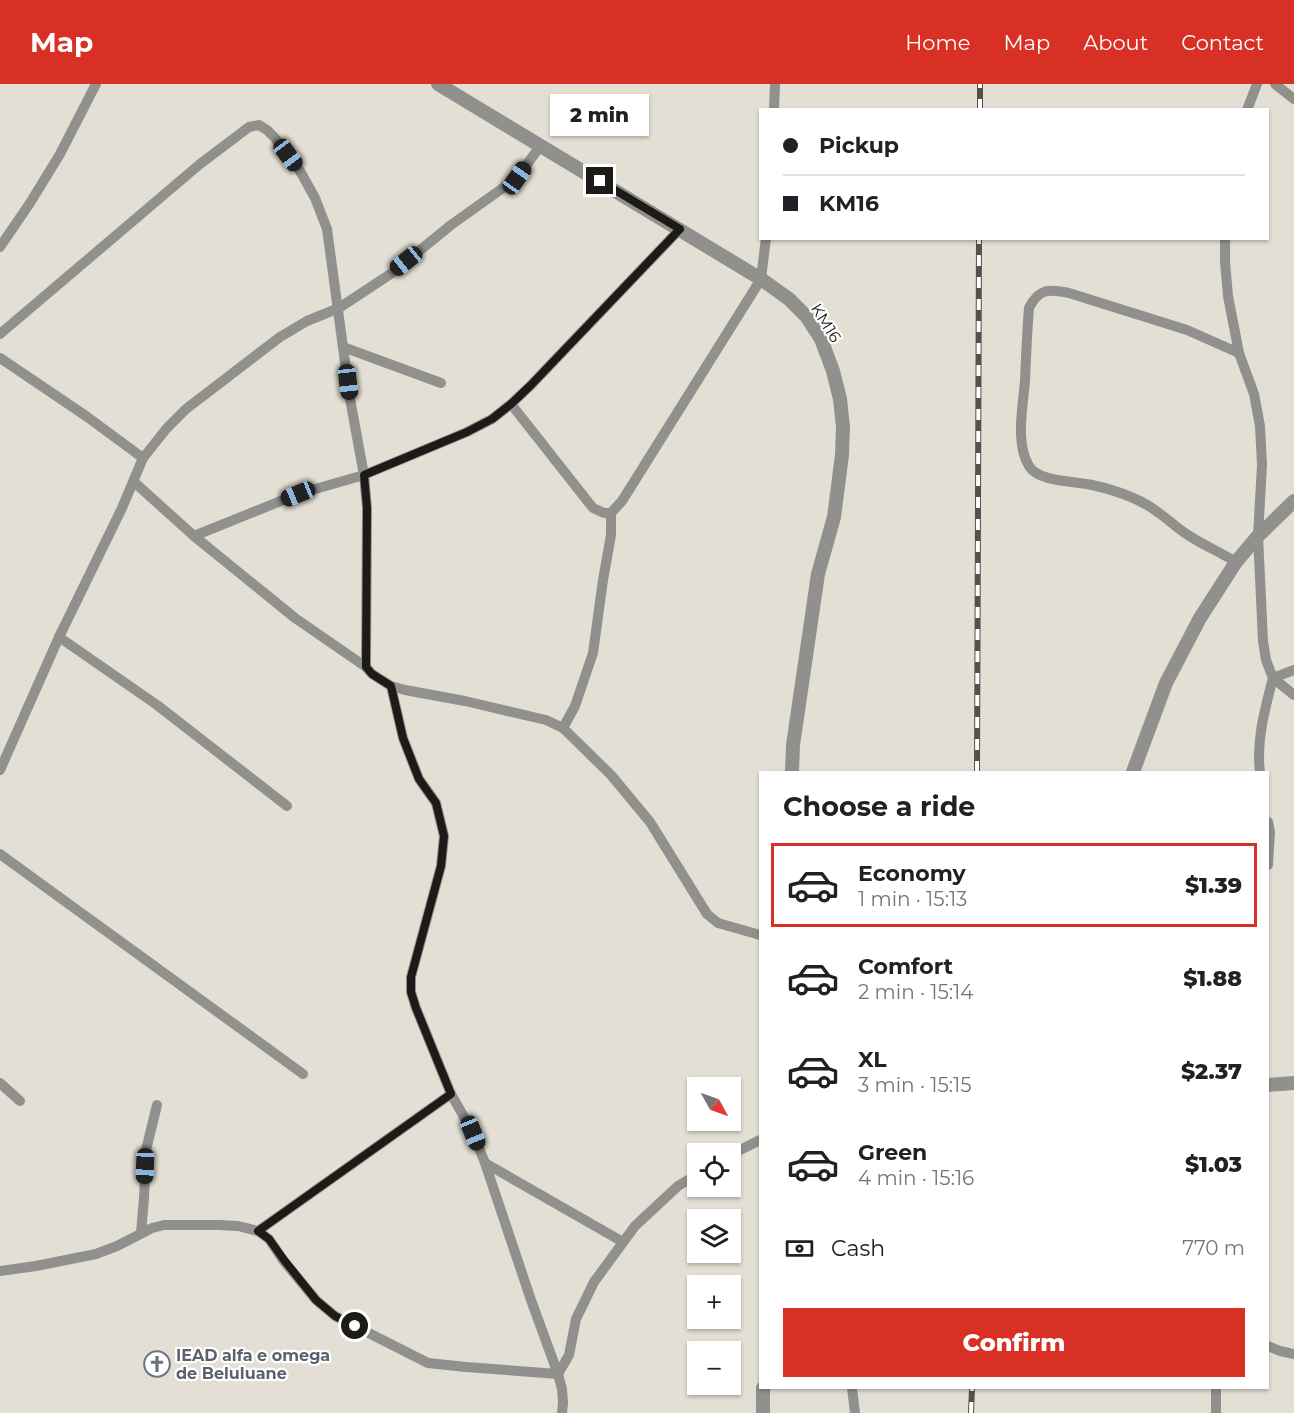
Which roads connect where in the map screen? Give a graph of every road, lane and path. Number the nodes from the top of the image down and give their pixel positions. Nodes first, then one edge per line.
1 (96, 84) edge
2 (438, 84) edge
3 (775, 84) edge
4 (1257, 84) edge
5 (1275, 84) edge
6 (1294, 99) edge
7 (774, 108) edge
8 (1249, 108) edge
9 (541, 145) junction
10 (680, 229) junction
11 (766, 240) edge
12 (1225, 240) edge
13 (0, 247) edge
14 (761, 279) junction
15 (339, 308) junction
16 (0, 334) edge
17 (343, 347) junction
18 (1239, 353) junction
19 (0, 358) edge
20 (441, 383) dead end
21 (511, 404) junction
22 (143, 458) junction
23 (364, 475) junction
24 (134, 482) junction
25 (1294, 501) edge
26 (611, 513) junction
27 (194, 536) junction
28 (1258, 536) junction
29 (1236, 562) junction
30 (59, 637) junction
31 (366, 667) junction
32 (1294, 670) edge
33 (1273, 678) junction
34 (391, 686) junction
35 (1294, 696) edge
36 (563, 728) junction
37 (0, 770) edge
38 (792, 771) edge
39 (1132, 771) edge
40 (1260, 771) edge
41 (287, 806) dead end
42 (1269, 827) edge
43 (1269, 848) edge
44 (0, 854) edge
45 (759, 935) edge
46 (303, 1074) dead end
47 (0, 1083) edge
48 (1294, 1083) edge
49 (1269, 1085) edge
50 (451, 1094) junction
51 (20, 1101) dead end
52 (157, 1106) dead end
53 (759, 1140) edge
54 (741, 1150) edge
55 (485, 1163) junction
56 (687, 1181) edge
57 (258, 1231) junction
58 (141, 1233) junction
59 (623, 1242) junction
60 (0, 1271) edge
61 (1269, 1346) edge
62 (1294, 1354) edge
63 (558, 1374) junction
64 (763, 1389) edge
65 (852, 1389) edge
66 (1215, 1389) edge
67 (562, 1413) edge
68 (763, 1413) edge
69 (855, 1413) edge
70 (1216, 1413) edge

1 - 13 street
2 - 9 street, KM16
3 - 7 street
4 - 8 street
5 - 6 street
9 - 10 street, KM16
9 - 15 street
10 - 14 street, KM16
10 - 21 street
11 - 14 street
12 - 18 street
14 - 26 street
14 - 38 street, KM16
15 - 16 street
15 - 17 street
15 - 22 street
17 - 20 street
17 - 23 street
18 - 28 street
18 - 29 street
19 - 22 street
21 - 23 street
21 - 26 street
22 - 24 street
23 - 27 street
23 - 31 street
24 - 27 street
24 - 30 street
25 - 28 street
26 - 36 street
27 - 31 street
28 - 29 street
28 - 33 street
29 - 39 street
30 - 37 street
30 - 41 street
31 - 34 street
32 - 33 street
33 - 35 street
33 - 40 street
34 - 36 street
34 - 50 street
36 - 45 street
42 - 43 street
44 - 46 street
47 - 51 street
48 - 49 street
50 - 55 street
50 - 57 street
52 - 58 street
53 - 54 street
55 - 59 street
55 - 63 street
56 - 59 street
57 - 58 street
57 - 63 street
58 - 60 street
59 - 63 street
61 - 62 street
63 - 67 street
64 - 68 street
65 - 69 street
66 - 70 street

